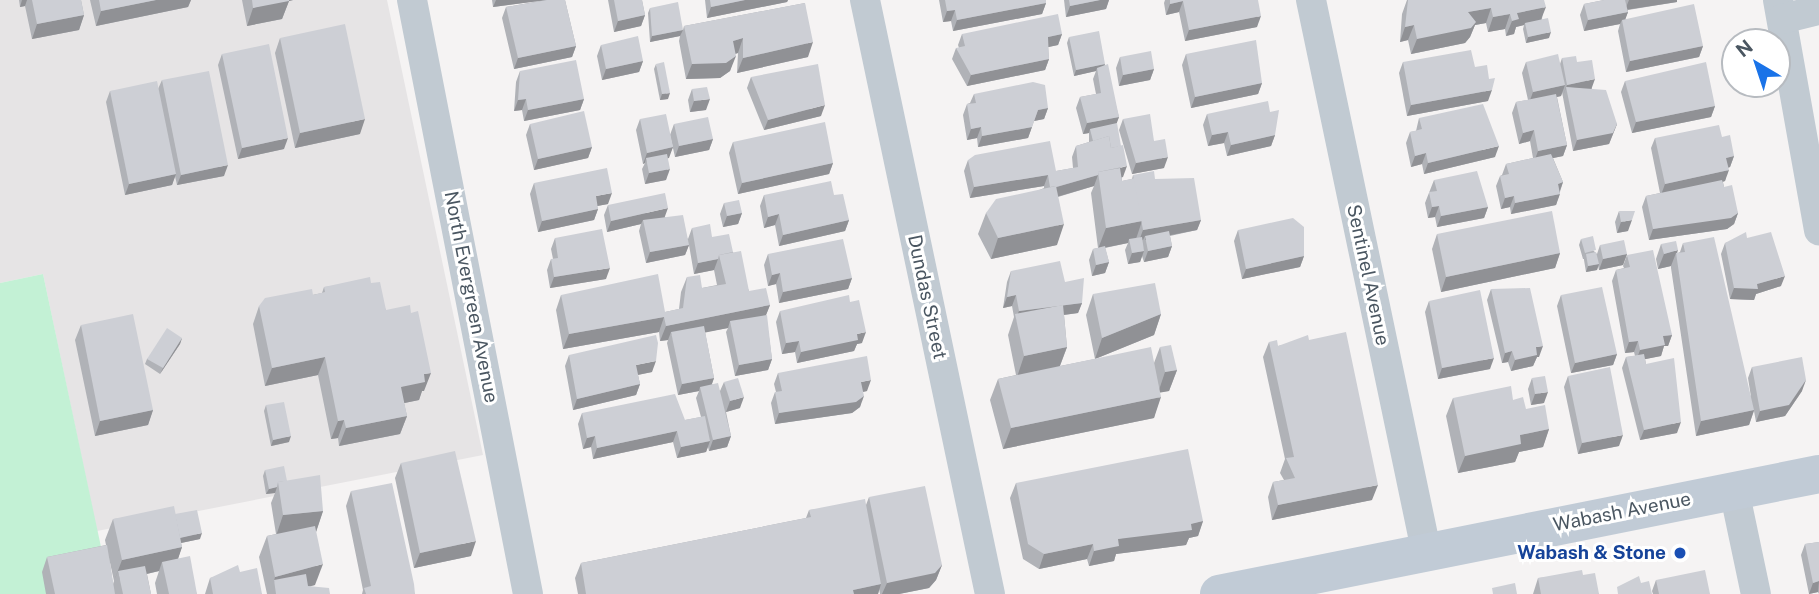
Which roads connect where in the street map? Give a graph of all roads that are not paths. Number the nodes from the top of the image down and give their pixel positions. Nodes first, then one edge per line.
1 (412, 0) edge
2 (865, 0) edge
3 (1311, 0) edge
4 (1780, 9) edge
5 (1819, 10) edge
6 (1819, 230) edge
7 (1819, 474) edge
8 (1734, 490) junction
9 (1426, 550) junction
10 (528, 594) edge
11 (990, 594) edge
12 (1219, 594) edge
13 (1756, 594) edge

1 - 10 street, North Evergreen Avenue
2 - 11 street, Dundas Street
3 - 9 street, Sentinel Avenue
4 - 5 street
4 - 6 street
7 - 8 street, Wabash Avenue
8 - 9 street, Wabash Avenue
8 - 13 street
9 - 12 street, Wabash Avenue

